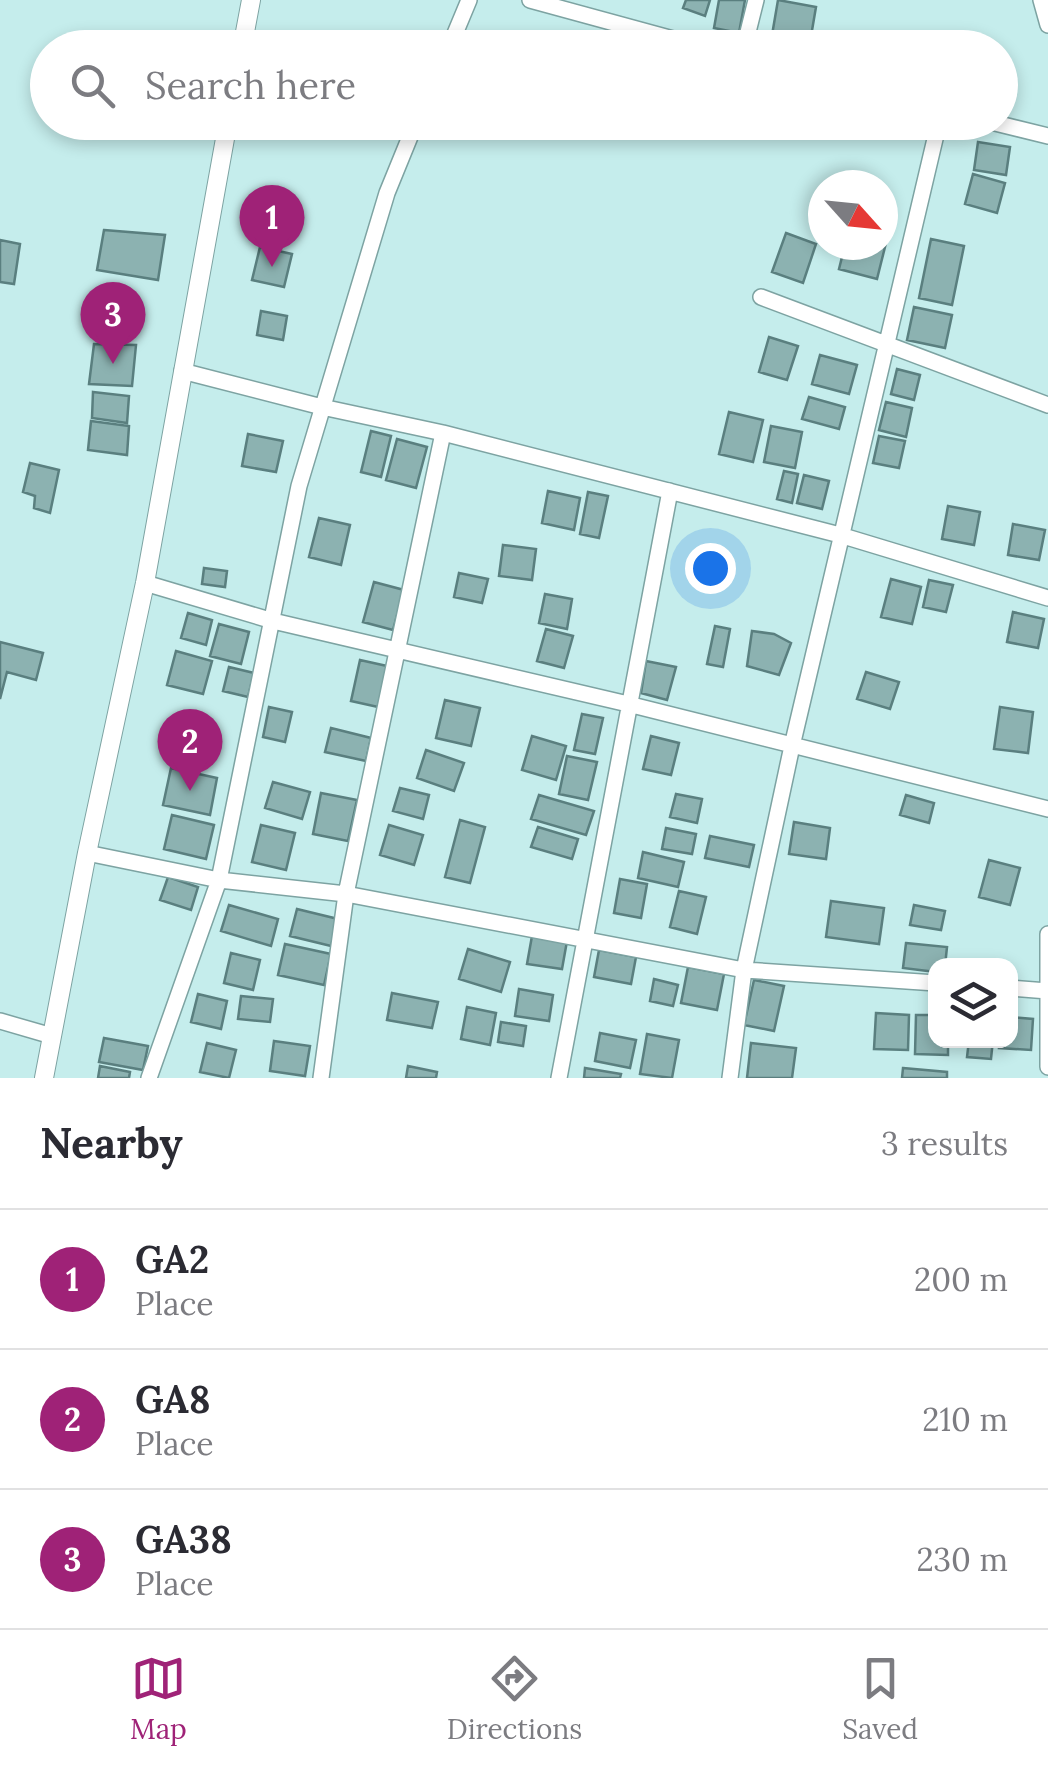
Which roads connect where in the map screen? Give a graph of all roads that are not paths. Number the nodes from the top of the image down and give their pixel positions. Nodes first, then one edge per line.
1 (251, 0) edge
2 (469, 0) edge
3 (530, 0) edge
4 (756, 0) edge
5 (1041, 0) edge
6 (560, 4) edge
7 (1048, 26) edge
8 (245, 30) edge
9 (456, 30) edge
10 (646, 30) edge
11 (748, 30) edge
12 (1018, 128) edge
13 (1048, 136) edge
14 (225, 140) edge
15 (409, 140) edge
16 (936, 140) edge
17 (762, 297) dead end
18 (886, 342) junction
19 (182, 371) junction
20 (1048, 405) edge
21 (322, 407) junction
22 (444, 433) junction
23 (670, 492) junction
24 (840, 535) junction
25 (145, 583) junction
26 (1048, 598) edge
27 (273, 621) junction
28 (399, 650) junction
29 (628, 704) junction
30 (792, 746) junction
31 (1048, 809) edge
32 (87, 853) junction
33 (219, 880) junction
34 (346, 894) junction
35 (1048, 934) edge
36 (584, 938) junction
37 (744, 970) junction
38 (928, 982) edge
39 (1018, 989) edge
40 (1047, 991) edge
41 (0, 1021) edge
42 (52, 1036) junction
43 (1048, 1068) edge
44 (44, 1078) edge
45 (149, 1078) edge
46 (321, 1078) edge
47 (560, 1078) edge
48 (730, 1078) edge

1 - 8 street
2 - 9 street
3 - 6 street
4 - 11 street
5 - 7 street
6 - 10 street
12 - 13 street
14 - 19 street
15 - 21 street
16 - 18 street
17 - 18 street
18 - 20 street
18 - 24 street
19 - 21 street
19 - 25 street
21 - 22 street
21 - 27 street
22 - 23 street
22 - 28 street
23 - 24 street
23 - 29 street
24 - 26 street
24 - 30 street
25 - 27 street
25 - 32 street
27 - 28 street
27 - 33 street
28 - 29 street
28 - 34 street
29 - 30 street
29 - 36 street
30 - 31 street
30 - 37 street
32 - 33 street
32 - 42 street
33 - 34 street
33 - 45 street
34 - 36 street
34 - 46 street
35 - 40 street
36 - 37 street
36 - 47 street
37 - 38 street
37 - 48 street
39 - 40 street
40 - 43 street
41 - 42 street
42 - 44 street

